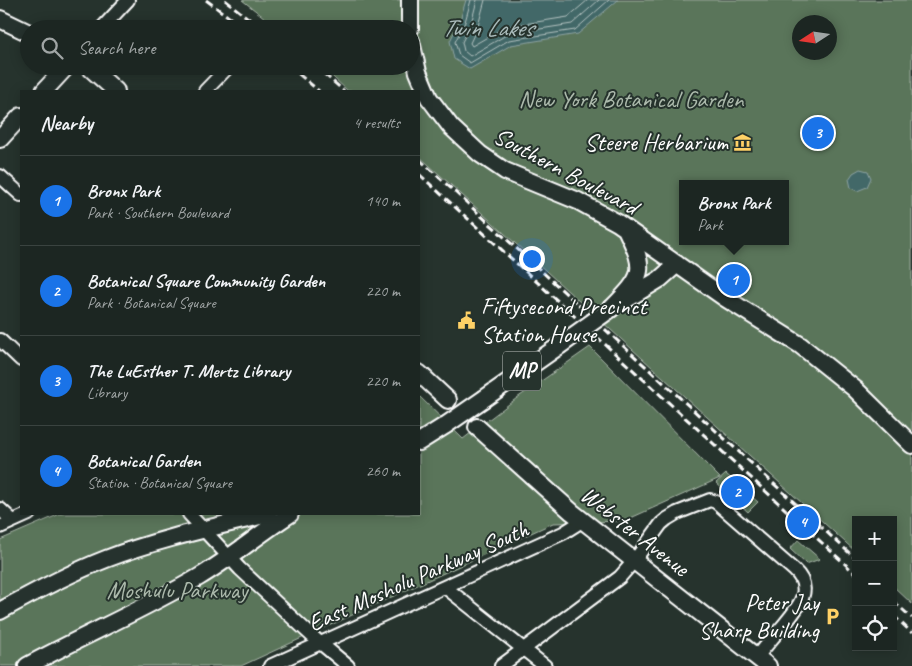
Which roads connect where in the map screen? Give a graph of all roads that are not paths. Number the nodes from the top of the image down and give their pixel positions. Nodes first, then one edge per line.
1 (128, 0) edge
2 (411, 3) edge
3 (0, 19) edge
4 (109, 20) edge
5 (410, 20) edge
6 (20, 28) edge
7 (59, 75) edge
8 (98, 75) edge
9 (220, 75) edge
10 (419, 75) edge
11 (45, 90) edge
12 (115, 90) edge
13 (206, 90) edge
14 (20, 117) edge
15 (0, 139) edge
16 (0, 176) edge
17 (20, 194) edge
18 (626, 229) junction
19 (677, 264) junction
20 (612, 308) junction
21 (0, 340) edge
22 (20, 359) edge
23 (420, 374) edge
24 (448, 400) dead end
25 (477, 427) dead end
26 (420, 441) edge
27 (910, 445) edge
28 (0, 509) edge
29 (27, 515) edge
30 (189, 515) edge
31 (264, 515) edge
32 (289, 515) edge
33 (13, 521) junction
34 (582, 521) junction
35 (0, 527) edge
36 (204, 531) junction
37 (229, 557) junction
38 (634, 561) junction
39 (445, 587) junction
40 (0, 611) edge
41 (321, 643) junction
42 (524, 649) junction
43 (762, 662) edge
44 (27, 666) edge
45 (270, 666) edge
46 (348, 666) edge
47 (501, 666) edge
48 (545, 666) edge

1 - 4 street
2 - 5 main road
3 - 6 main road
7 - 11 main road
8 - 12 main road
9 - 13 street
10 - 18 main road, Southern Boulevard
14 - 15 main road
16 - 17 street
18 - 19 main road, Southern Boulevard
18 - 20 main road
19 - 20 main road, MP
19 - 27 main road, Southern Boulevard
20 - 26 main road, MP, bridge
21 - 22 street
23 - 24 main road
25 - 34 main road, Webster Avenue
28 - 33 street
29 - 33 street
30 - 36 street
31 - 36 main road
32 - 37 main road
33 - 35 street
34 - 38 main road, Webster Avenue
34 - 39 street, East Mosholu Parkway South
36 - 37 street
36 - 40 main road
37 - 41 street
37 - 44 main road
38 - 42 street
38 - 43 main road, Webster Avenue
38 - 43 street
39 - 41 street, East Mosholu Parkway South
39 - 42 street
41 - 45 street, East Mosholu Parkway South
41 - 46 street
42 - 47 street
42 - 48 street

